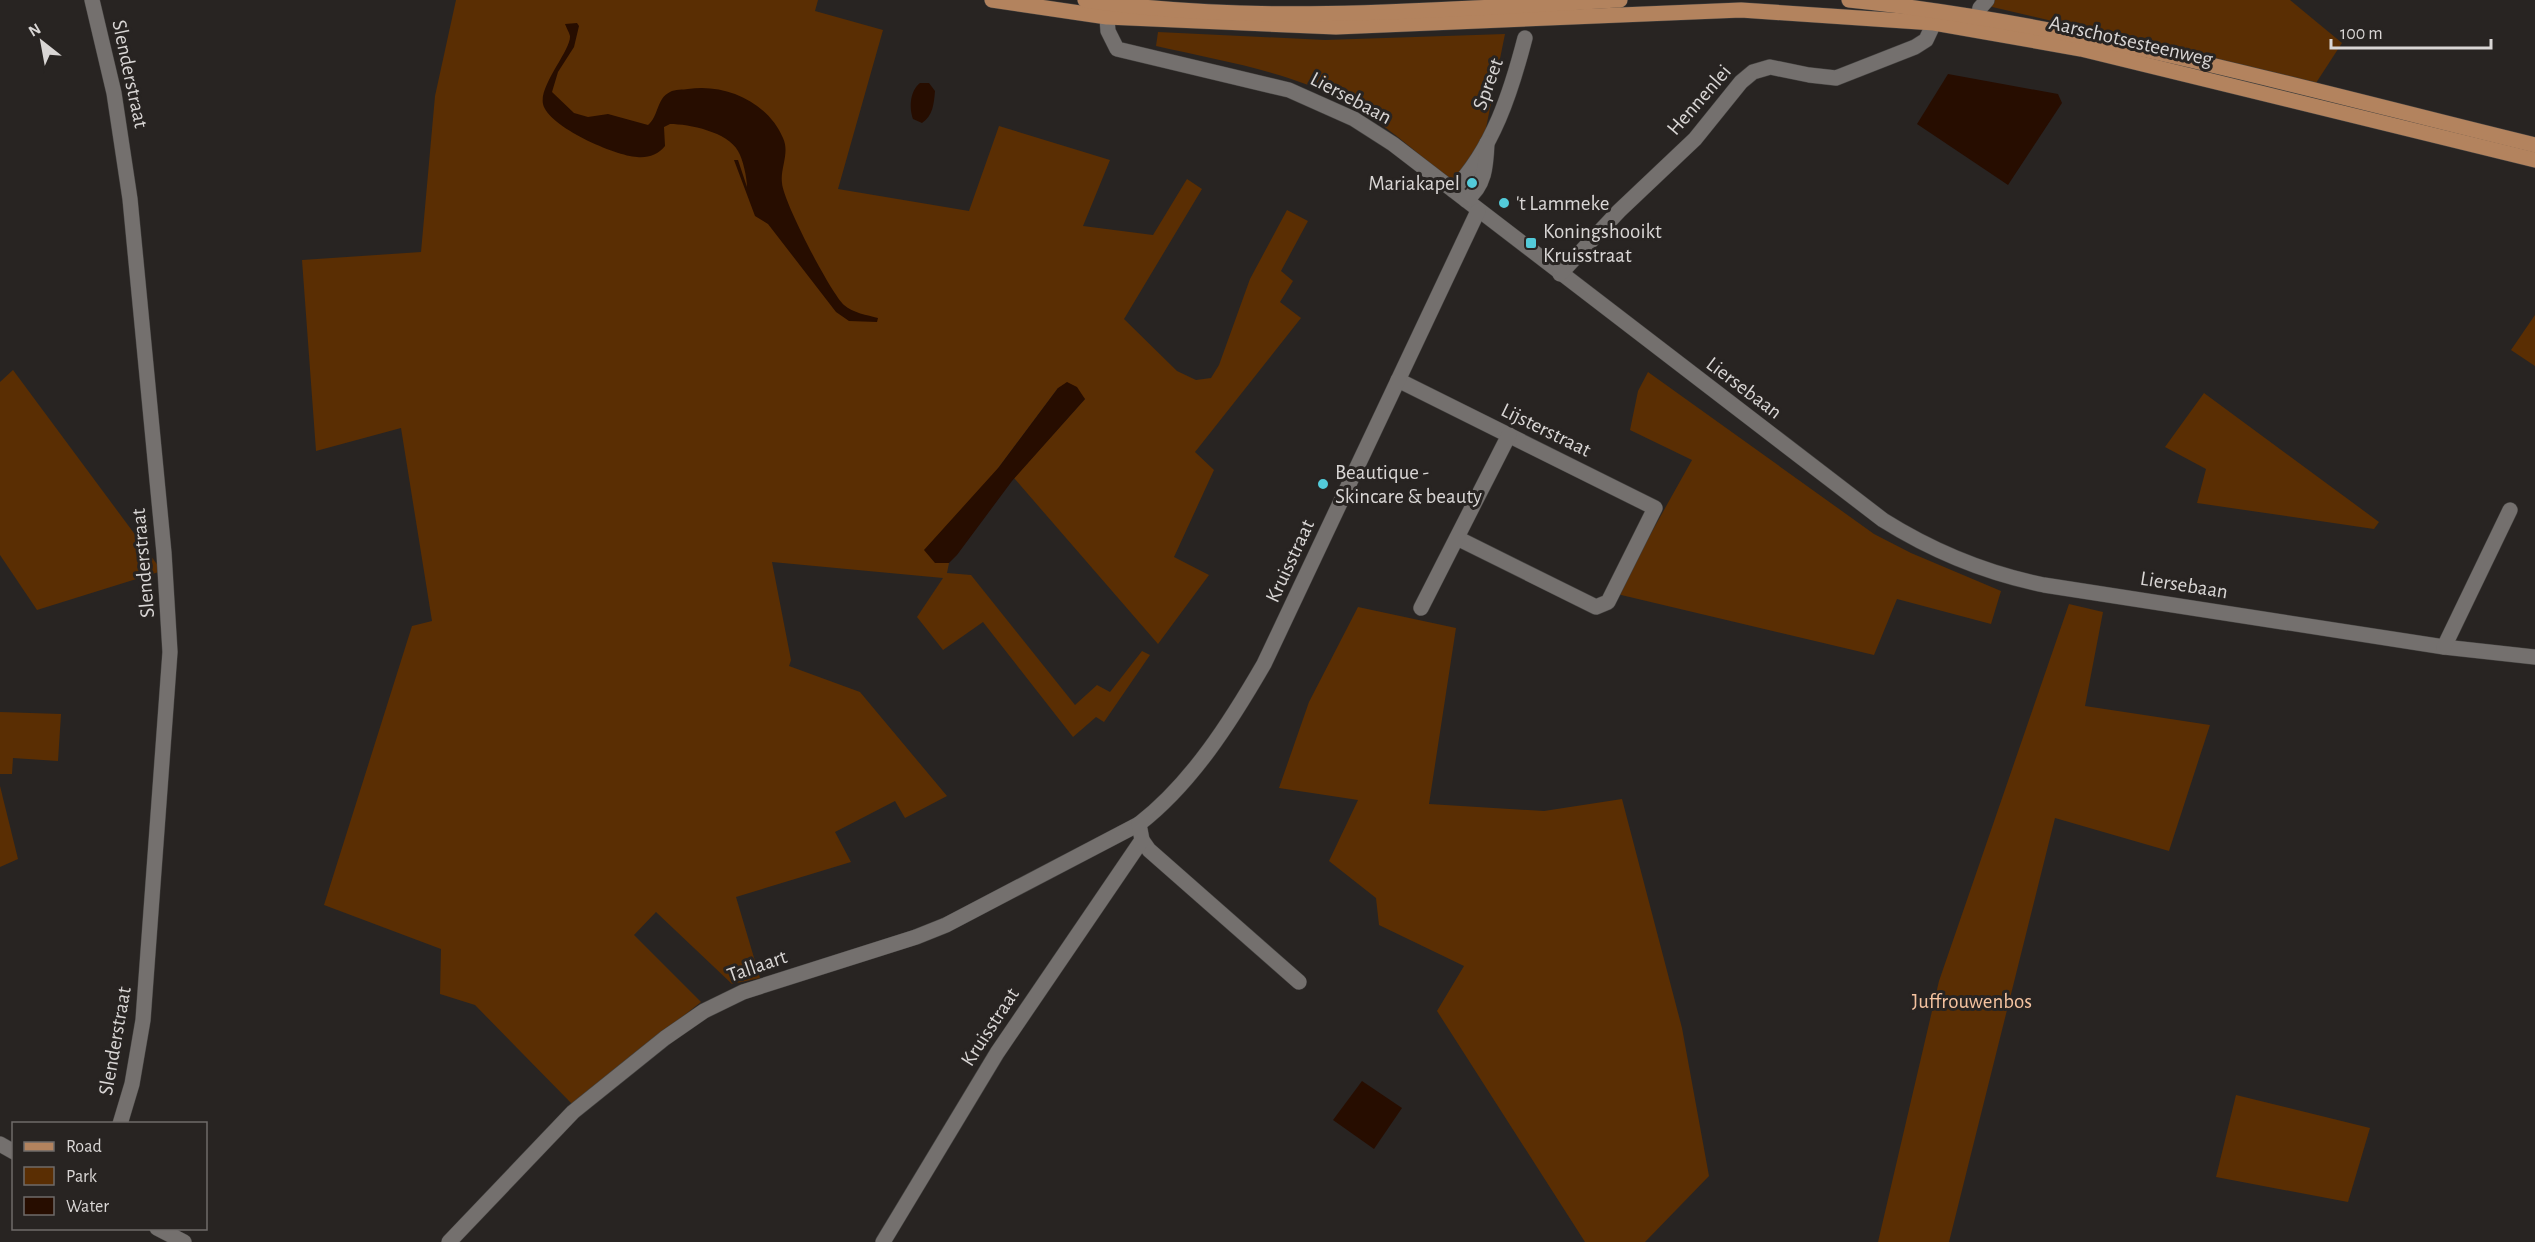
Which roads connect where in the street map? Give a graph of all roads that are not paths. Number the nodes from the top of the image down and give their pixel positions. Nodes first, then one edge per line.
1 (92, 0) edge
2 (1085, 0) edge
3 (1620, 0) edge
4 (1849, 0) edge
5 (1987, 0) edge
6 (1002, 1) edge
7 (1579, 6) edge
8 (1107, 10) junction
9 (1978, 17) junction
10 (1934, 23) junction
11 (1526, 38) dead end
12 (1487, 143) junction
13 (2535, 145) edge
14 (2535, 160) edge
15 (1454, 190) junction
16 (1466, 200) junction
17 (1479, 211) junction
18 (1560, 274) junction
19 (1398, 380) junction
20 (1509, 435) junction
21 (2510, 510) dead end
22 (1457, 538) junction
23 (1421, 608) dead end
24 (2444, 647) junction
25 (2535, 657) edge
26 (1139, 824) junction
27 (1142, 840) junction
28 (1299, 982) dead end
29 (121, 1122) edge
30 (161, 1230) edge
31 (184, 1242) edge
32 (449, 1242) edge
33 (883, 1242) edge

1 - 29 street, Slenderstraat
2 - 8 main road, Aarschotsesteenweg
3 - 7 main road, Aarschotsesteenweg
4 - 9 main road, Aarschotsesteenweg
5 - 9 street
6 - 8 main road, Aarschotsesteenweg
7 - 8 main road, Aarschotsesteenweg
7 - 10 main road, Aarschotsesteenweg
8 - 15 street, Liersebaan
9 - 13 main road, Aarschotsesteenweg
10 - 14 main road, Aarschotsesteenweg
10 - 18 street, Hennenlei
11 - 12 street, Spreet
12 - 15 street, Spreet
12 - 16 street, Spreet
15 - 16 street, Liersebaan
16 - 17 street, Liersebaan
17 - 18 street, Liersebaan
17 - 19 street, Kruisstraat
18 - 24 street, Liersebaan
19 - 20 street, Lijsterstraat
19 - 26 street, Kruisstraat
20 - 22 street
20 - 22 street, Lijsterstraat
21 - 24 street
22 - 23 street
24 - 25 street, Liersebaan
26 - 27 street
26 - 32 street, Tallaart
27 - 28 street
27 - 33 street, Kruisstraat
30 - 31 street

